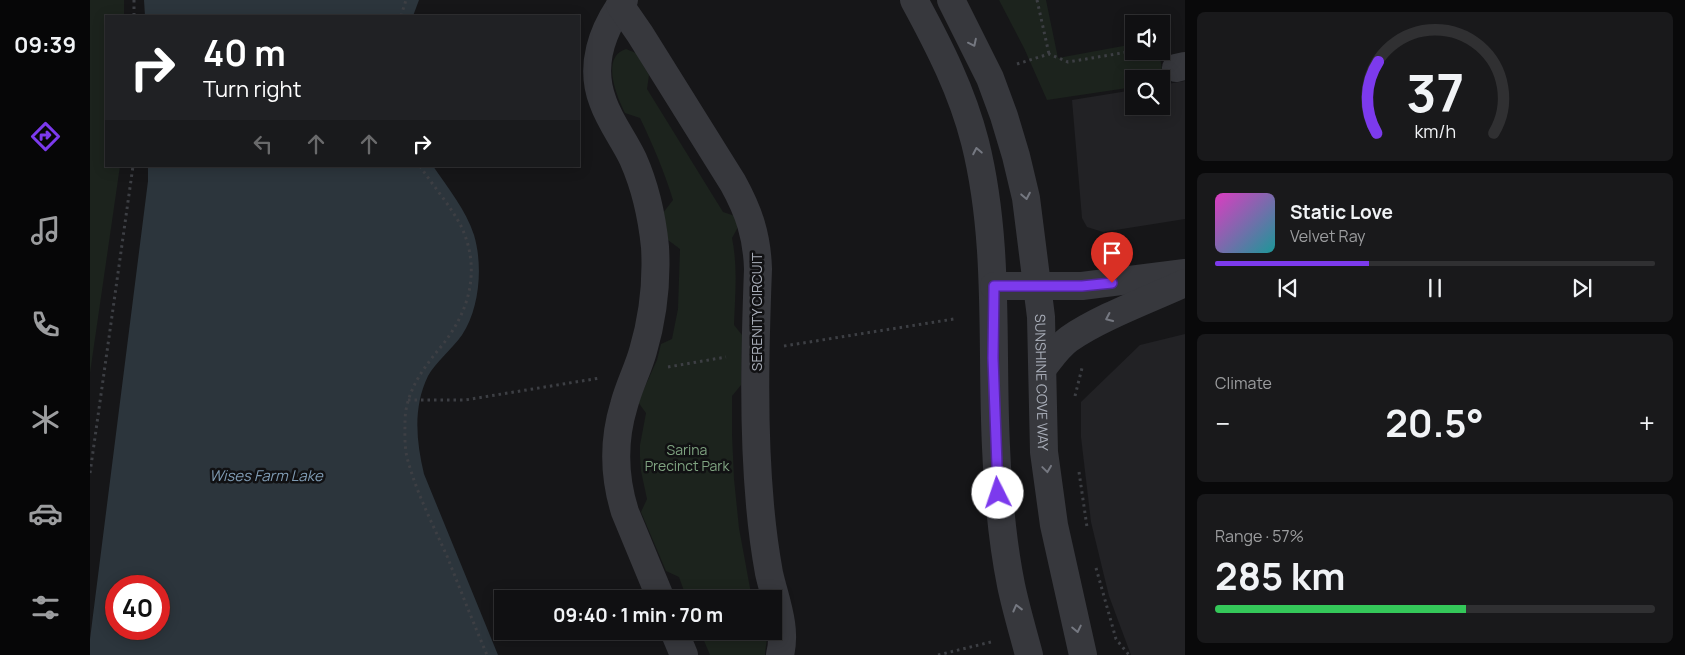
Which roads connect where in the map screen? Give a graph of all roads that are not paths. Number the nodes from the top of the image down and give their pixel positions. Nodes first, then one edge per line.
1 (914, 0) edge
2 (951, 0) edge
3 (622, 3) edge
4 (1185, 273) edge
5 (1185, 283) edge
6 (994, 286) junction
7 (1038, 286) junction
8 (1043, 368) junction
9 (657, 590) edge
10 (678, 640) edge
11 (684, 655) edge
12 (780, 655) edge
13 (1028, 655) edge
14 (1083, 655) edge

6 -> 1 street
2 -> 7 street, SUNSHINE COVE WAY
3 - 9 street, SERENITY CIRCUIT
3 - 12 street, SERENITY CIRCUIT
4 - 7 street
5 -> 8 street
6 - 7 street
13 -> 6 street
7 - 8 street, SUNSHINE COVE WAY
8 -> 14 street, SUNSHINE COVE WAY
10 - 11 street

